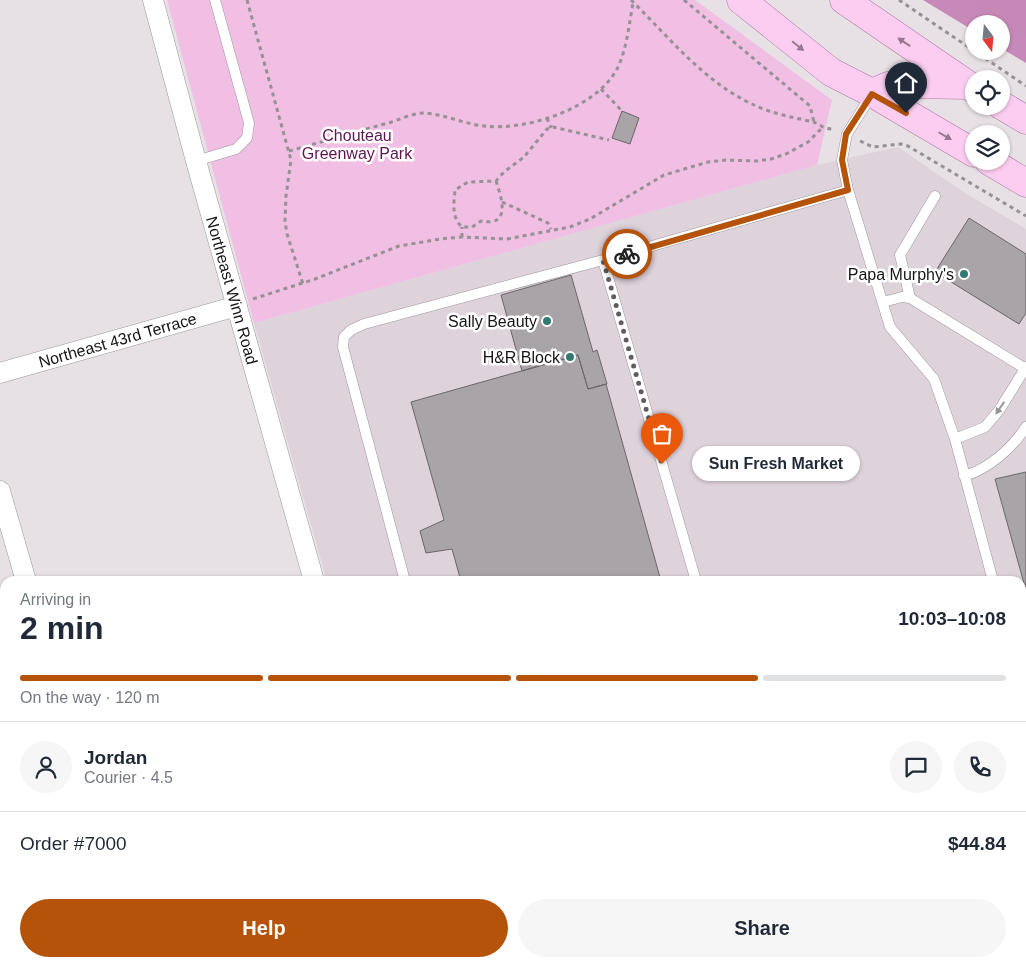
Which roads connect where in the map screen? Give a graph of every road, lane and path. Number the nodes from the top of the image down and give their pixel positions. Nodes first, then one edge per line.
1 (153, 0) edge
2 (215, 0) edge
3 (247, 0) edge
4 (684, 0) edge
5 (741, 0) edge
6 (844, 0) edge
7 (899, 0) edge
8 (632, 1) edge
9 (965, 83) edge
10 (1026, 86) edge
11 (965, 87) edge
12 (601, 88) junction
13 (872, 94) junction
14 (1010, 110) edge
15 (622, 111) dead end
16 (547, 118) junction
17 (1026, 120) edge
18 (814, 122) junction
19 (823, 127) junction
20 (551, 128) junction
21 (846, 134) junction
22 (609, 140) dead end
23 (965, 148) edge
24 (289, 151) junction
25 (196, 162) junction
26 (1004, 170) edge
27 (496, 181) junction
28 (1026, 183) edge
29 (848, 190) junction
30 (935, 196) dead end
31 (502, 202) junction
32 (1026, 216) edge
33 (462, 227) junction
34 (551, 230) junction
35 (462, 237) junction
36 (603, 260) junction
37 (303, 284) junction
38 (910, 298) junction
39 (882, 302) junction
40 (237, 306) junction
41 (1026, 368) edge
42 (0, 374) edge
43 (1026, 427) edge
44 (955, 439) junction
45 (964, 476) junction
46 (0, 491) edge
47 (25, 576) edge
48 (313, 576) edge
49 (404, 576) edge
50 (695, 576) edge
51 (993, 576) edge

1 - 25 street, Northeast Winn Road
2 - 25 lane
3 - 24 path
4 - 18 path
5 -> 13 main road
9 -> 6 main road
7 - 10 path
8 - 12 path
8 - 18 path
11 - 13 main road
12 - 15 path
12 - 16 path
13 - 21 lane
13 -> 23 main road
14 - 17 main road
16 - 20 path
16 - 24 path
18 - 19 path
19 - 21 path
19 - 34 path
20 - 22 path
20 - 27 path
21 - 29 lane
21 - 32 path
24 - 37 path
25 - 40 street, Northeast Winn Road
26 - 28 main road
27 - 31 path
27 - 33 path
29 - 36 lane
29 - 39 lane
30 - 38 lane
31 - 33 path
31 - 34 path
33 - 35 path
34 - 35 path
35 - 37 path
36 - 49 lane
36 - 50 lane
37 - 40 path
38 - 39 lane
38 - 41 lane
39 - 44 lane
40 - 42 street, Northeast 43rd Terrace
40 - 48 street, Northeast Winn Road
41 -> 44 lane
43 - 45 lane
44 - 45 lane
45 - 51 lane
46 - 47 street

